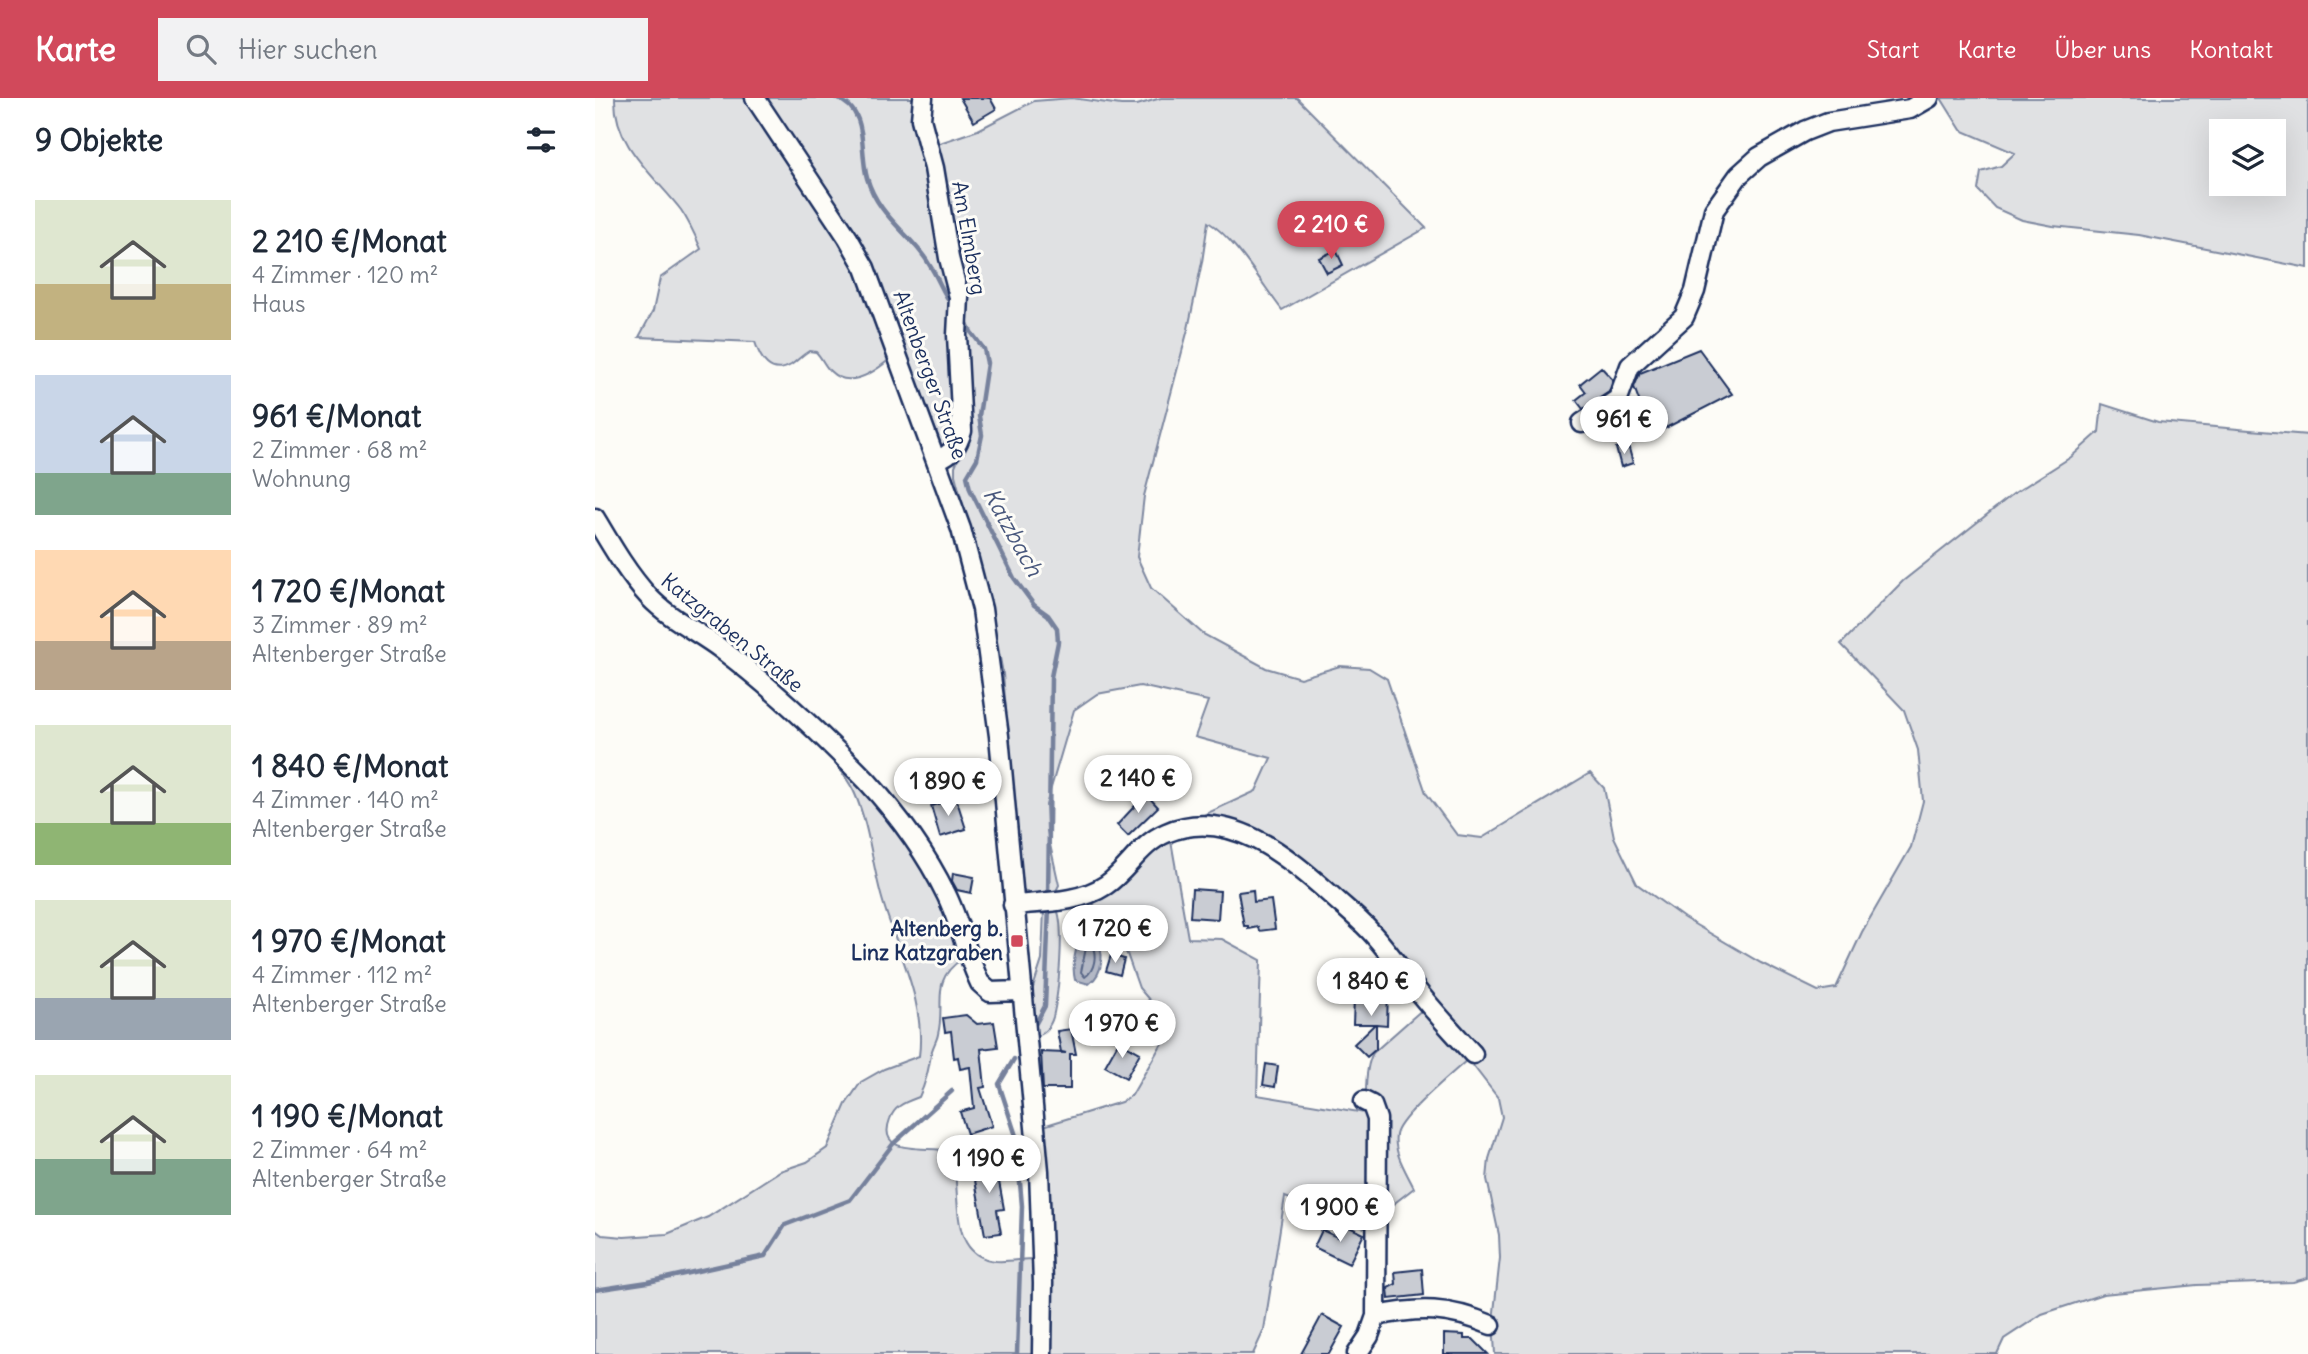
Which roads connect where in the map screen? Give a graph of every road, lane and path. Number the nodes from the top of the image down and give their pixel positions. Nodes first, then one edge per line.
1 (755, 98) edge
2 (923, 98) edge
3 (1929, 98) edge
4 (1583, 423) dead end
5 (937, 460) junction
6 (595, 518) edge
7 (1013, 905) junction
8 (1021, 991) junction
9 (1472, 1054) dead end
10 (1364, 1101) dead end
11 (1376, 1316) junction
12 (1491, 1325) dead end
13 (1042, 1354) edge
14 (1357, 1354) edge

1 - 5 street, Altenberger Straße
2 - 5 street, Am Elmberg
3 - 4 street
5 - 7 street, Altenberger Straße
6 - 8 street, Katzgraben Straße
7 - 8 street, Altenberger Straße
7 - 9 street
8 - 13 street, Altenberger Straße
10 - 11 street
11 - 12 street
11 - 14 street

